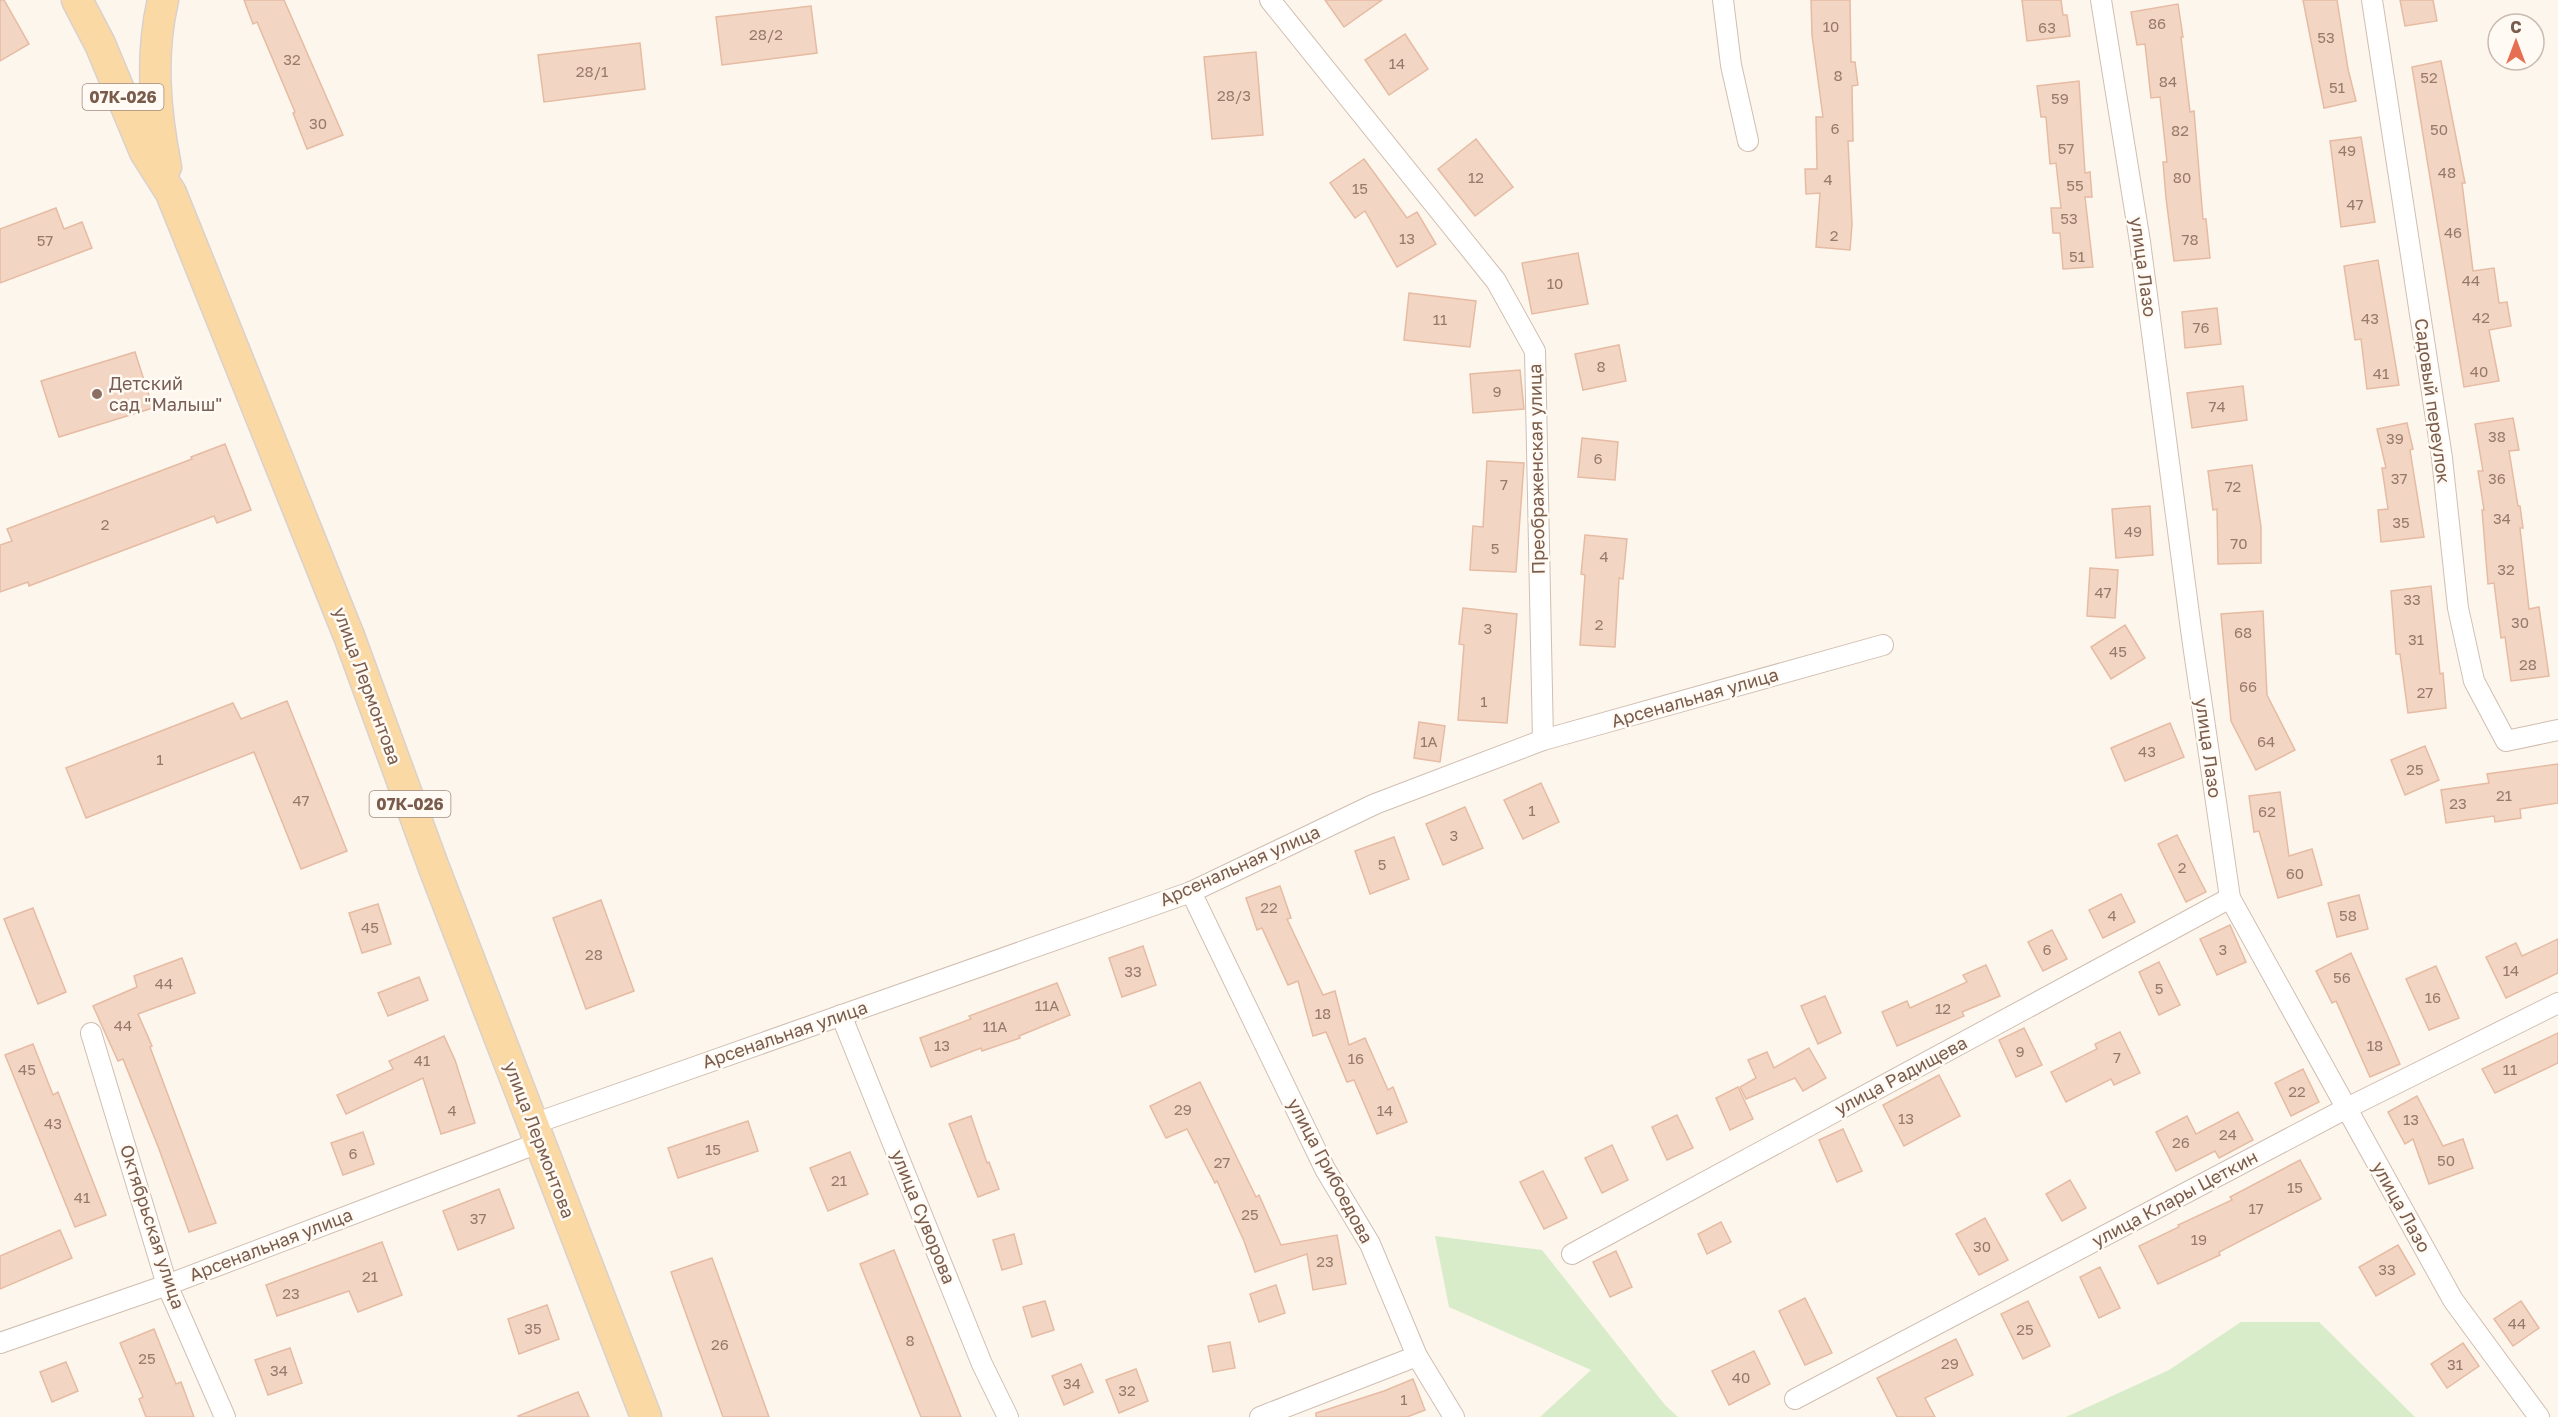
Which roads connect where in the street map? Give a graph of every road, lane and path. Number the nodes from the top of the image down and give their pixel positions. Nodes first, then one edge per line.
1 (76, 0) edge
2 (164, 0) edge
3 (1270, 0) edge
4 (1723, 0) edge
5 (2101, 0) edge
6 (2372, 0) edge
7 (1748, 141) dead end
8 (171, 193) junction
9 (1883, 645) dead end
10 (2558, 730) edge
11 (1543, 740) junction
12 (1191, 892) junction
13 (2230, 898) junction
14 (2558, 1003) edge
15 (842, 1015) junction
16 (91, 1033) dead end
17 (2345, 1109) junction
18 (537, 1133) junction
19 (1572, 1254) dead end
20 (167, 1285) junction
21 (0, 1343) edge
22 (1417, 1356) junction
23 (1795, 1399) dead end
24 (225, 1417) edge
25 (646, 1417) edge
26 (1008, 1417) edge
27 (1260, 1417) edge
28 (1454, 1417) edge
29 (2539, 1417) edge

1 - 8 main road, улица Лермонтова / 07К-026
2 - 8 main road, улица Лермонтова / 07К-026
3 - 11 street, Преображенская улица
4 - 7 street
5 - 13 street, улица Лазо
6 - 10 street, Садовый переулок
8 - 18 main road, улица Лермонтова / 07К-026
9 - 11 street, Арсенальная улица
11 - 12 street, Арсенальная улица
12 - 15 street, Арсенальная улица
12 - 22 street, улица Грибоедова
13 - 17 street, улица Лазо
13 - 19 street, улица Радищева
14 - 17 street, улица Клары Цеткин
15 - 18 street, Арсенальная улица
15 - 26 street, улица Суворова
16 - 20 street, Октябрьская улица
17 - 23 street, улица Клары Цеткин
17 - 29 street, улица Лазо
18 - 20 street, Арсенальная улица
18 - 25 main road, улица Лермонтова / 07К-026
20 - 21 street, Арсенальная улица
20 - 24 street, Октябрьская улица
22 - 27 street
22 - 28 street, улица Грибоедова

